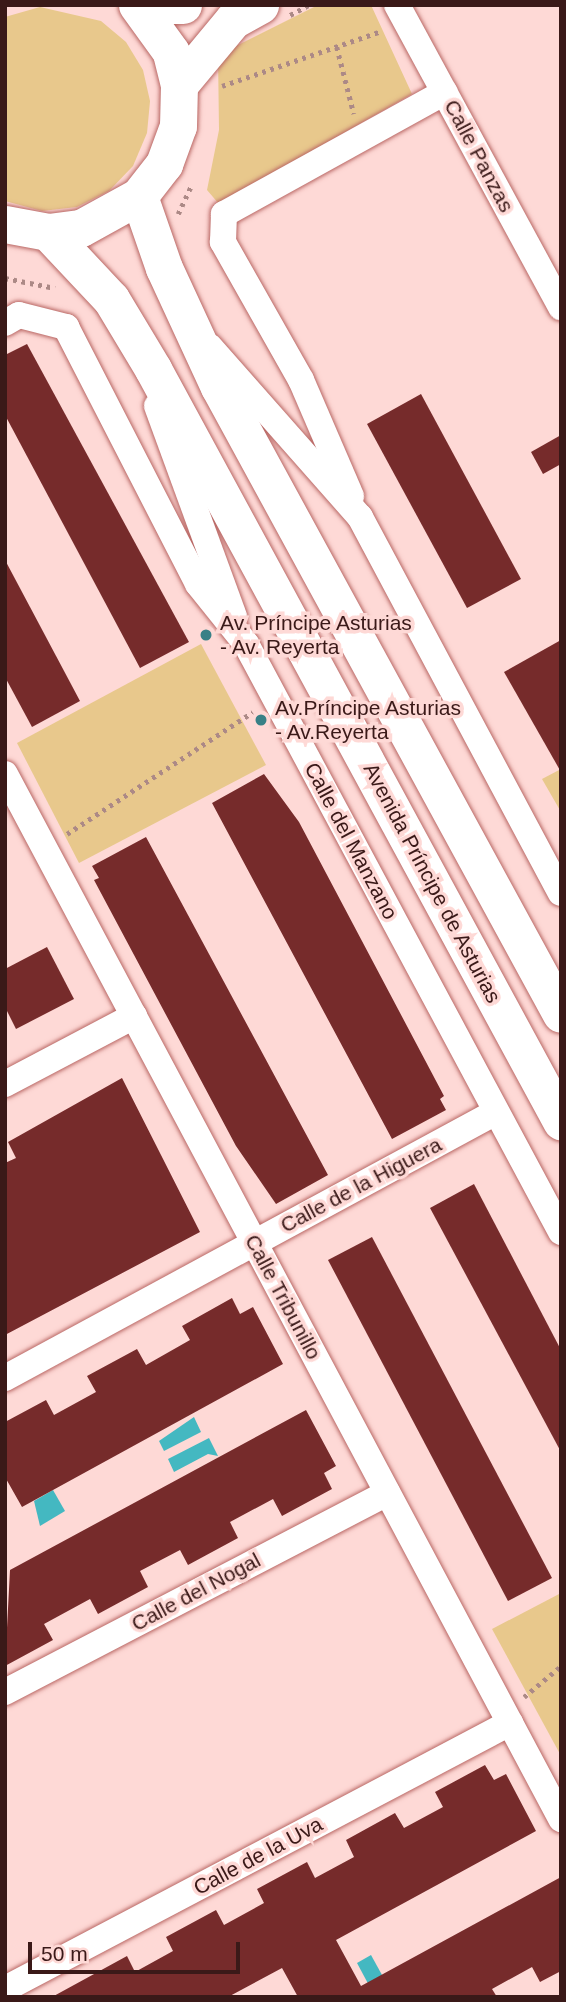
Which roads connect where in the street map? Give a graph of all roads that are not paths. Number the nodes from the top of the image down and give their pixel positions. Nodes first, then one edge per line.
1 (137, 5) edge
2 (156, 5) edge
3 (183, 5) edge
4 (260, 5) edge
5 (388, 14) edge
6 (194, 88) junction
7 (445, 92) junction
8 (139, 196) junction
9 (5, 224) edge
10 (48, 232) junction
11 (561, 307) edge
12 (120, 313) junction
13 (5, 323) edge
14 (194, 328) junction
15 (360, 517) junction
16 (246, 644) junction
17 (8, 786) edge
18 (561, 893) edge
19 (561, 1014) edge
20 (134, 1016) junction
21 (5, 1084) edge
22 (496, 1112) junction
23 (561, 1121) edge
24 (561, 1232) edge
25 (255, 1243) junction
26 (5, 1378) edge
27 (387, 1493) junction
28 (5, 1692) edge
29 (507, 1718) junction
30 (561, 1819) edge
31 (5, 1989) edge

1 - 6 street
2 - 3 street
4 - 6 street
5 - 7 street, Calle Panzas
6 - 8 street
7 - 11 street, Calle Panzas
7 - 15 street
8 - 10 street
8 - 14 street
9 - 10 street
10 - 12 street, Avenida Príncipe de Asturias
12 - 16 street, Avenida Príncipe de Asturias
12 - 23 street, Avenida Príncipe de Asturias
13 - 16 street, Calle del Manzano
14 - 15 street
14 - 19 street
15 - 18 street
16 - 22 street, Calle del Manzano
17 - 20 street, Calle Tribunillo
20 - 21 street
20 - 25 street, Calle Tribunillo
22 - 24 street, Calle del Manzano
22 - 25 street, Calle de la Higuera
25 - 26 street, Calle de la Higuera
25 - 27 street, Calle Tribunillo
27 - 28 street, Calle del Nogal
27 - 29 street, Calle Tribunillo
29 - 30 street, Calle Tribunillo
29 - 31 street, Calle de la Uva

